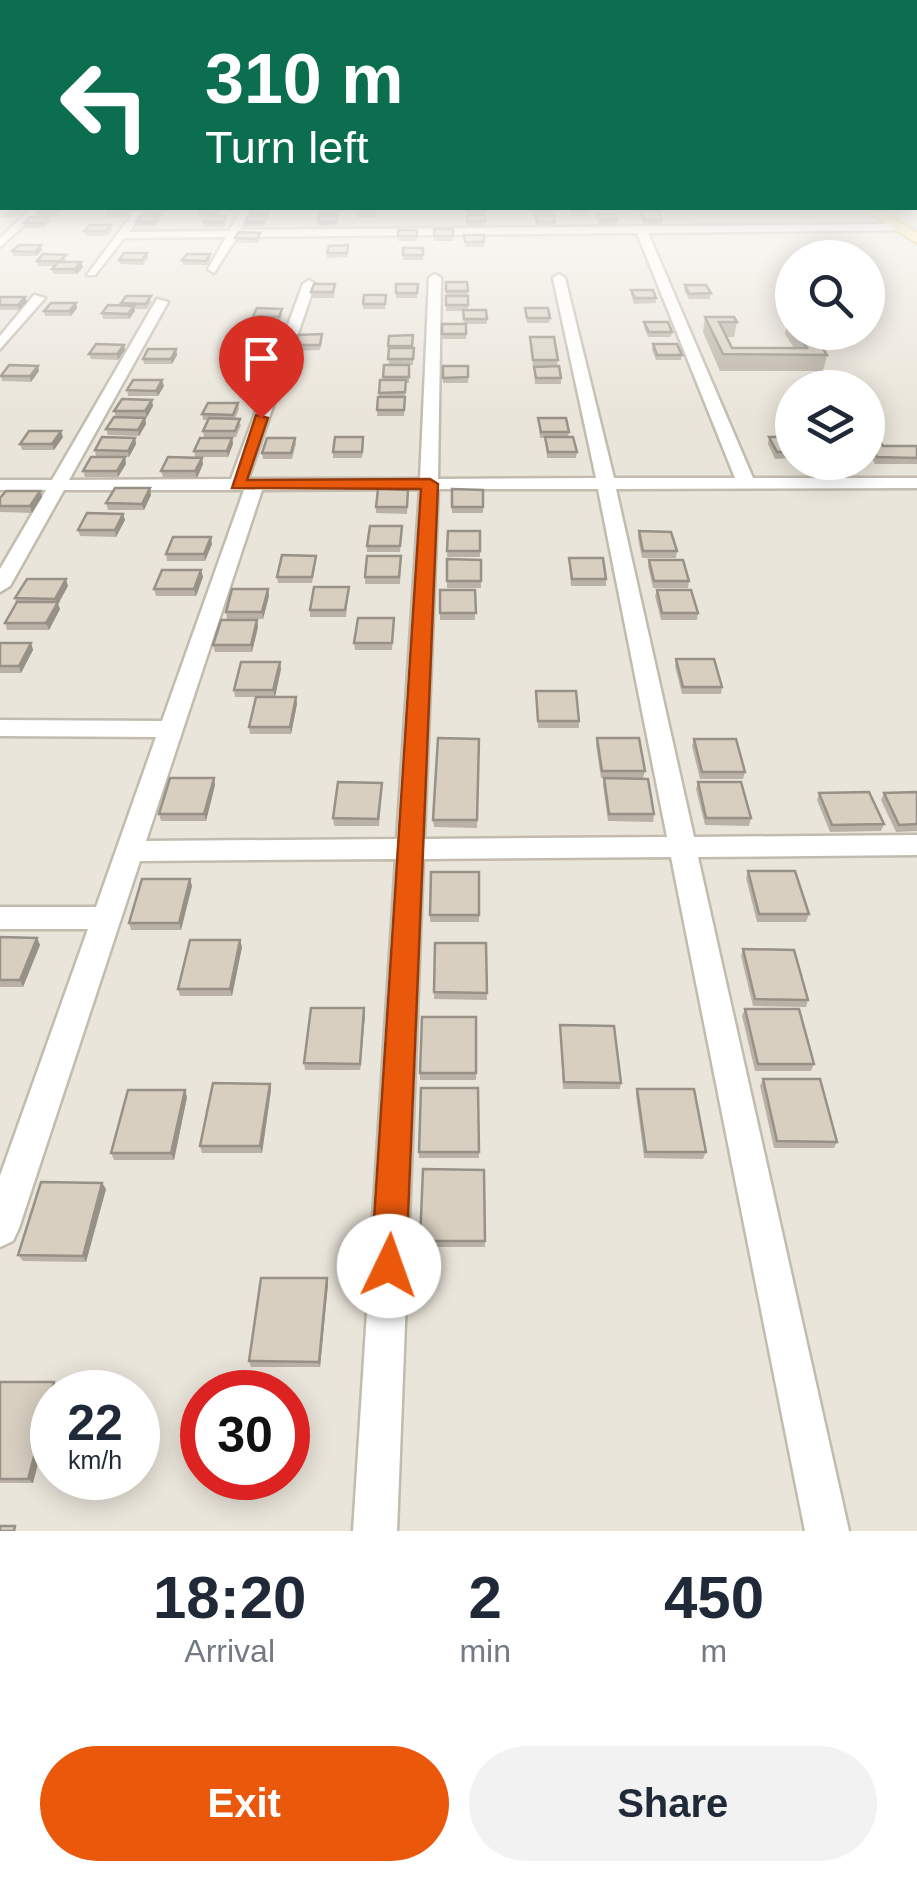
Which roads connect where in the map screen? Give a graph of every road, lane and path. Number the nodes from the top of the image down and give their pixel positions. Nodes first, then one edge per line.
1 (658, 270) edge
2 (435, 278) dead end
3 (559, 278) dead end
4 (308, 284) dead end
5 (39, 298) dead end
6 (162, 302) dead end
7 (0, 344) edge
8 (917, 482) edge
9 (746, 483) junction
10 (246, 484) junction
11 (430, 484) junction
12 (606, 484) junction
13 (0, 485) edge
14 (57, 485) junction
15 (0, 586) edge
16 (0, 728) edge
17 (172, 729) junction
18 (917, 844) edge
19 (683, 846) junction
20 (410, 849) junction
21 (130, 852) junction
22 (0, 918) edge
23 (106, 918) junction
24 (0, 1226) edge
25 (375, 1531) edge
26 (827, 1531) edge

1 - 9 street
2 - 11 street
3 - 12 street
4 - 10 street
5 - 7 street
6 - 14 street
8 - 9 street
9 - 12 street
10 - 11 street
10 - 14 street
10 - 17 street
11 - 12 street
11 - 20 street
12 - 19 street
13 - 14 street
14 - 15 street
16 - 17 street
17 - 21 street
18 - 19 street
19 - 20 street
19 - 26 street
20 - 21 street
20 - 25 street
21 - 23 street
22 - 23 street
23 - 24 street

